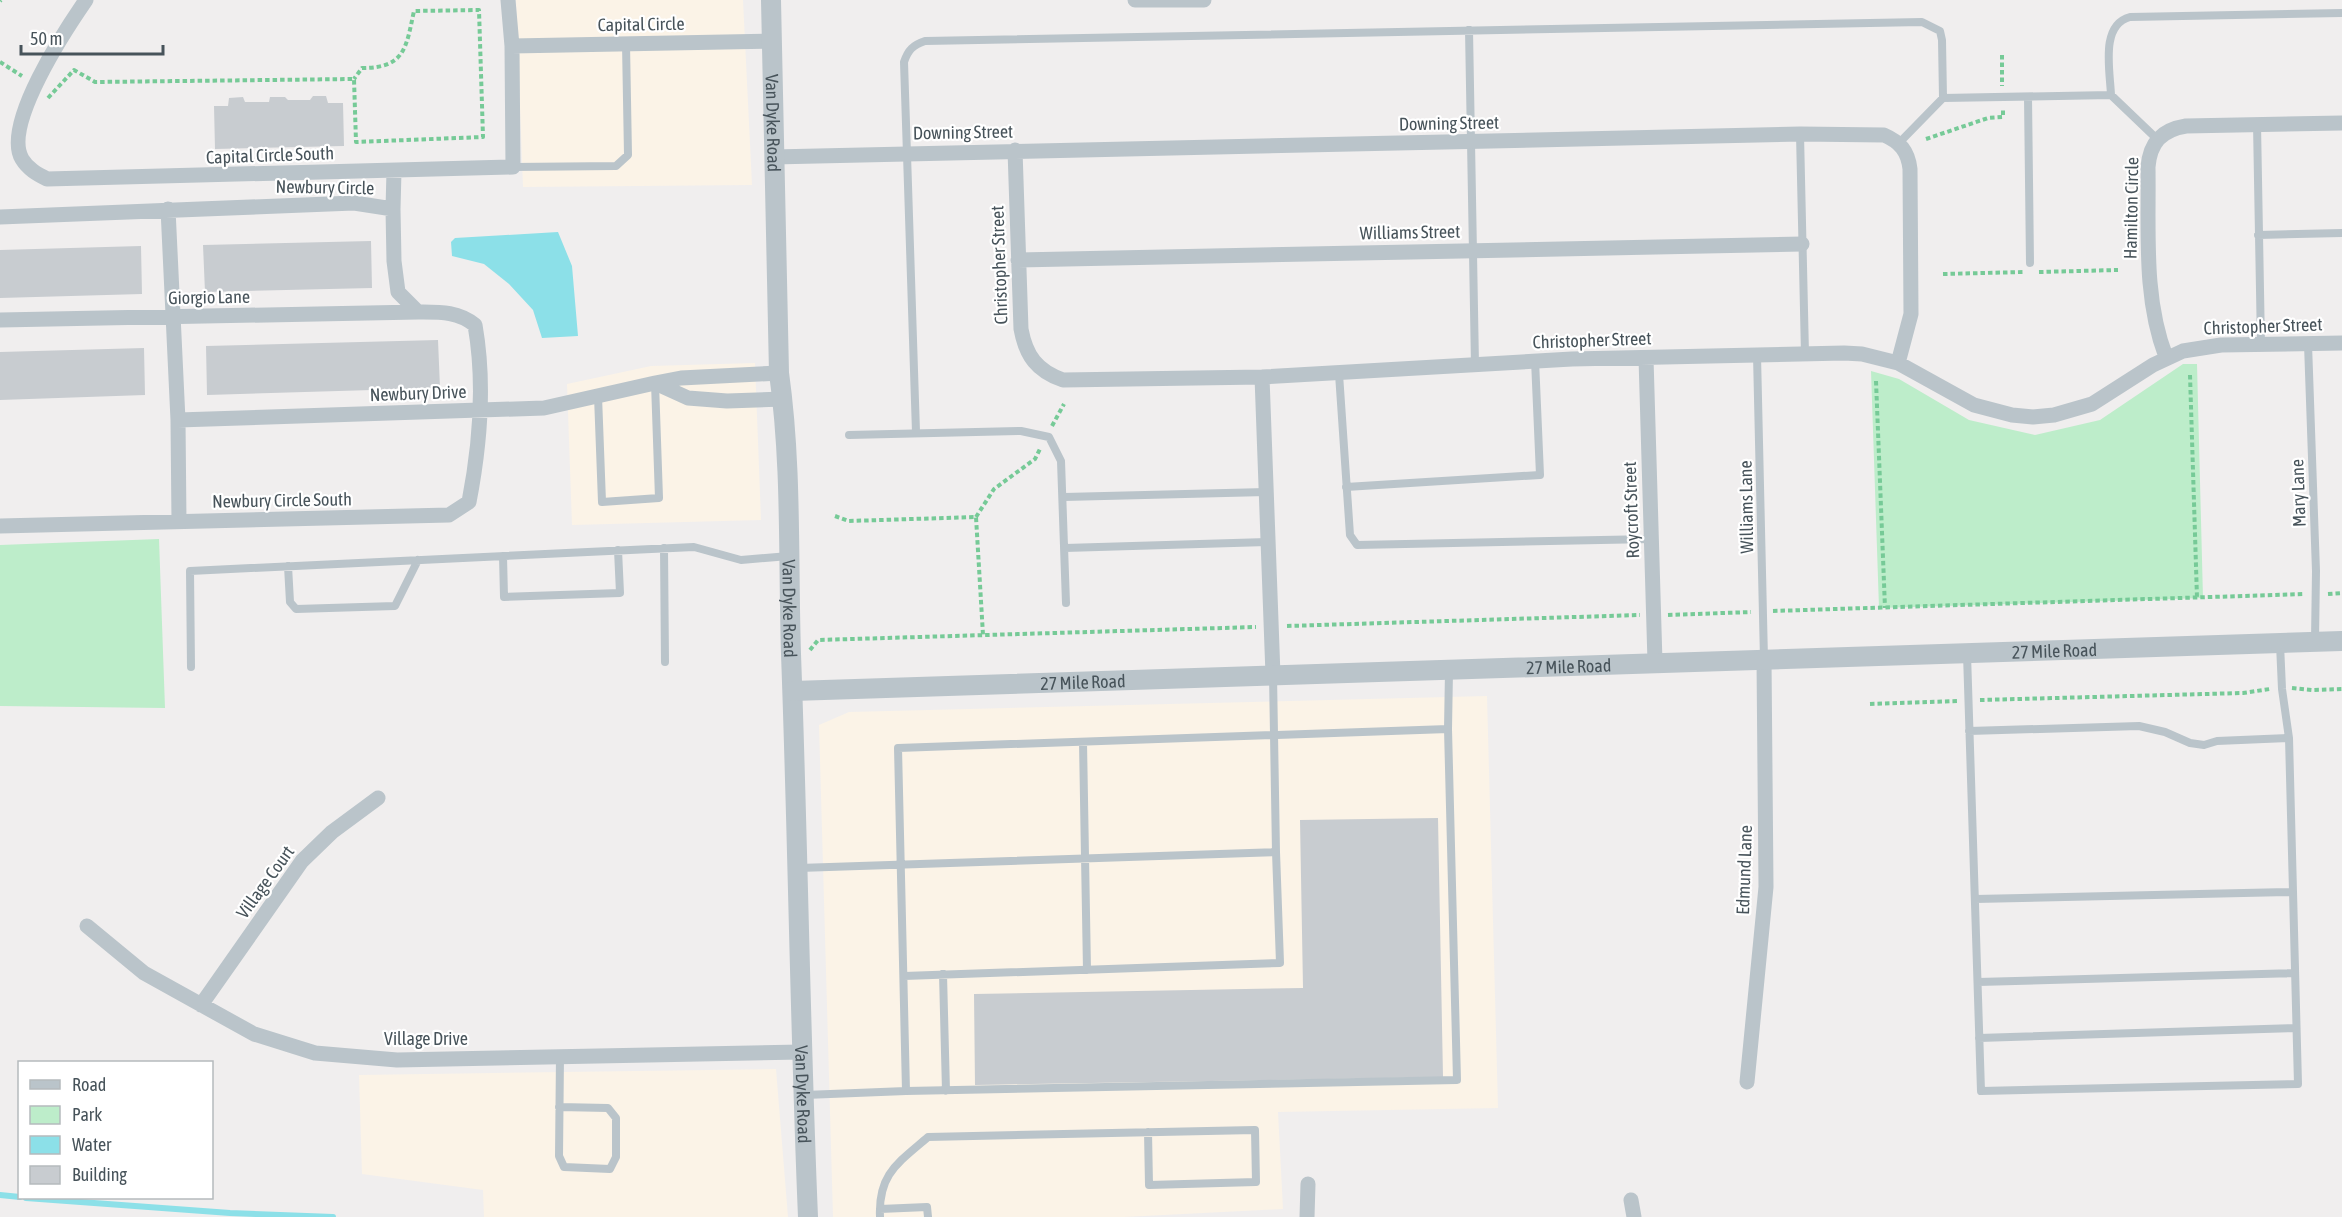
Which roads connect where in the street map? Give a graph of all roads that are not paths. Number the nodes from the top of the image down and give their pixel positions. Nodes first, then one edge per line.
1 (86, 0) edge
2 (508, 0) edge
3 (771, 0) edge
4 (1135, 0) edge
5 (1204, 0) edge
6 (2342, 13) edge
7 (1469, 30) junction
8 (771, 41) junction
9 (626, 44) junction
10 (512, 46) junction
11 (2111, 95) junction
12 (2028, 97) junction
13 (1943, 98) junction
14 (2342, 123) edge
15 (2257, 124) junction
16 (1800, 134) junction
17 (2157, 139) junction
18 (1470, 142) junction
19 (1899, 143) junction
20 (1015, 150) junction
21 (906, 152) junction
22 (773, 157) junction
23 (513, 167) junction
24 (394, 171) junction
25 (168, 209) junction
26 (393, 209) junction
27 (0, 217) edge
28 (2342, 233) edge
29 (2258, 235) junction
30 (1802, 244) junction
31 (1472, 251) junction
32 (1018, 260) junction
33 (2030, 263) dead end
34 (418, 312) junction
35 (171, 317) junction
36 (0, 320) edge
37 (2342, 343) edge
38 (2308, 344) junction
39 (2261, 345) junction
40 (1805, 354) junction
41 (1757, 355) junction
42 (2166, 357) junction
43 (1646, 358) junction
44 (1535, 360) junction
45 (1898, 363) junction
46 (1475, 364) junction
47 (779, 373) junction
48 (1339, 374) junction
49 (1262, 378) junction
50 (655, 382) junction
51 (598, 396) junction
52 (783, 399) junction
53 (479, 410) junction
54 (178, 420) junction
55 (916, 432) junction
56 (849, 435) dead end
57 (1347, 487) junction
58 (1266, 492) junction
59 (1064, 497) junction
60 (179, 522) junction
61 (0, 526) edge
62 (1652, 539) junction
63 (1267, 542) junction
64 (664, 548) junction
65 (1065, 548) junction
66 (618, 550) junction
67 (503, 556) junction
68 (790, 556) junction
69 (418, 560) junction
70 (288, 566) junction
71 (1066, 603) dead end
72 (2342, 641) edge
73 (2315, 642) junction
74 (2280, 643) junction
75 (1967, 652) junction
76 (1764, 659) junction
77 (665, 662) dead end
78 (1655, 662) junction
79 (191, 667) dead end
80 (1449, 669) junction
81 (1273, 675) junction
82 (793, 691) junction
83 (1448, 729) junction
84 (1969, 730) junction
85 (1274, 735) junction
86 (2289, 738) junction
87 (1083, 742) junction
88 (378, 798) dead end
89 (1276, 852) junction
90 (1085, 858) junction
91 (901, 863) junction
92 (798, 868) junction
93 (2292, 892) junction
94 (1976, 899) junction
95 (87, 926) dead end
96 (1087, 970) junction
97 (2295, 973) junction
98 (943, 974) junction
99 (904, 976) junction
100 (1978, 982) junction
101 (201, 1005) junction
102 (2296, 1028) junction
103 (1979, 1038) junction
104 (801, 1052) junction
105 (560, 1056) junction
106 (1747, 1082) dead end
107 (946, 1090) junction
108 (906, 1091) junction
109 (803, 1095) junction
110 (559, 1107) junction
111 (1148, 1132) junction
112 (1308, 1184) dead end
113 (1631, 1200) dead end
114 (880, 1213) edge
115 (808, 1217) edge
116 (928, 1217) edge
117 (1307, 1217) edge
118 (1634, 1217) edge

1 - 24 street, Capital Circle South
2 - 10 street
3 - 8 street, Van Dyke Road
4 - 5 street
6 - 11 lane
7 - 13 lane
7 - 18 lane
7 - 21 lane
8 - 9 street, Capital Circle
8 - 22 street, Van Dyke Road
9 - 10 street, Capital Circle
9 - 23 lane
10 - 23 street
11 - 12 lane
11 - 17 lane
12 - 13 lane
12 - 33 lane
13 - 19 lane
14 - 15 street, Hamilton Circle
15 - 17 street, Hamilton Circle
15 - 29 lane
16 - 18 street, Downing Street
16 - 19 street, Downing Street
16 - 30 lane
17 - 42 street, Hamilton Circle
18 - 20 street, Downing Street
18 - 31 lane
19 - 45 street
20 - 21 street, Downing Street
20 - 32 street, Christopher Street
21 - 22 street, Downing Street
21 - 55 lane
22 - 47 street, Van Dyke Road
23 - 24 street, Capital Circle South
24 - 26 street
25 - 26 street, Newbury Circle
25 - 27 street, Newbury Circle
25 - 35 street
26 - 34 street, Newbury Circle
28 - 29 lane
29 - 39 lane
30 - 31 street, Williams Street
30 - 40 lane
31 - 32 street, Williams Street
31 - 46 lane
32 - 49 street, Christopher Street
34 - 35 street, Giorgio Lane
34 - 53 street
35 - 36 street, Giorgio Lane
35 - 54 street
37 - 38 street, Christopher Street
38 - 39 street, Christopher Street
38 - 73 lane, Mary Lane
39 - 42 street, Christopher Street
40 - 41 street, Christopher Street
40 - 45 street, Christopher Street
41 - 43 street, Christopher Street
41 - 76 lane, Williams Lane
42 - 45 street, Christopher Street
43 - 44 street, Christopher Street
43 - 62 street, Roycroft Street
44 - 46 street, Christopher Street
44 - 57 lane
46 - 48 street, Christopher Street
47 - 50 street, Newbury Drive
47 - 52 street, Van Dyke Road
48 - 49 street, Christopher Street
48 - 57 lane
49 - 58 street
50 - 51 street, Newbury Drive
50 - 51 lane
50 - 52 street
51 - 53 street, Newbury Drive
52 - 68 street, Van Dyke Road
53 - 54 street, Newbury Drive
53 - 60 street, Newbury Circle South
54 - 60 street
55 - 56 lane
55 - 59 lane
57 - 62 lane
58 - 59 lane
58 - 63 street
59 - 65 lane
60 - 61 street, Newbury Circle South
62 - 78 street, Roycroft Street
63 - 65 lane
63 - 81 street
64 - 66 lane
64 - 68 lane
64 - 77 lane
65 - 71 lane
66 - 67 lane
66 - 67 lane
67 - 69 lane
68 - 82 street, Van Dyke Road
69 - 70 lane
69 - 70 lane
70 - 79 lane
72 - 73 street, 27 Mile Road
73 - 74 street, 27 Mile Road
74 - 75 street, 27 Mile Road
74 - 86 lane
75 - 76 street, 27 Mile Road
75 - 84 lane
76 - 78 street, 27 Mile Road
76 - 106 street, Edmund Lane
78 - 80 street, 27 Mile Road
80 - 81 street, 27 Mile Road
80 - 83 lane
81 - 82 street, 27 Mile Road
81 - 85 lane
82 - 92 street, Van Dyke Road
83 - 85 lane
83 - 107 lane
84 - 86 lane
84 - 94 lane
85 - 87 lane
85 - 89 lane
86 - 93 lane
87 - 90 lane
87 - 91 lane
88 - 101 street, Village Court
89 - 90 lane
89 - 96 lane
90 - 91 lane
90 - 96 lane
91 - 92 lane
91 - 99 lane
92 - 104 street, Van Dyke Road
93 - 94 lane
93 - 97 lane
94 - 100 lane
95 - 101 street, Village Drive
96 - 98 lane
97 - 100 lane
97 - 102 lane
98 - 99 lane
98 - 107 lane
99 - 108 lane
100 - 103 lane
101 - 105 street, Village Drive
102 - 103 lane
102 - 103 lane
104 - 105 street, Village Drive
104 - 109 street, Van Dyke Road
105 - 110 lane
107 - 108 lane
108 - 109 lane
109 - 115 street, Van Dyke Road
110 - 110 lane
111 - 111 lane
111 - 114 lane
112 - 117 street
113 - 118 street
114 - 116 lane

